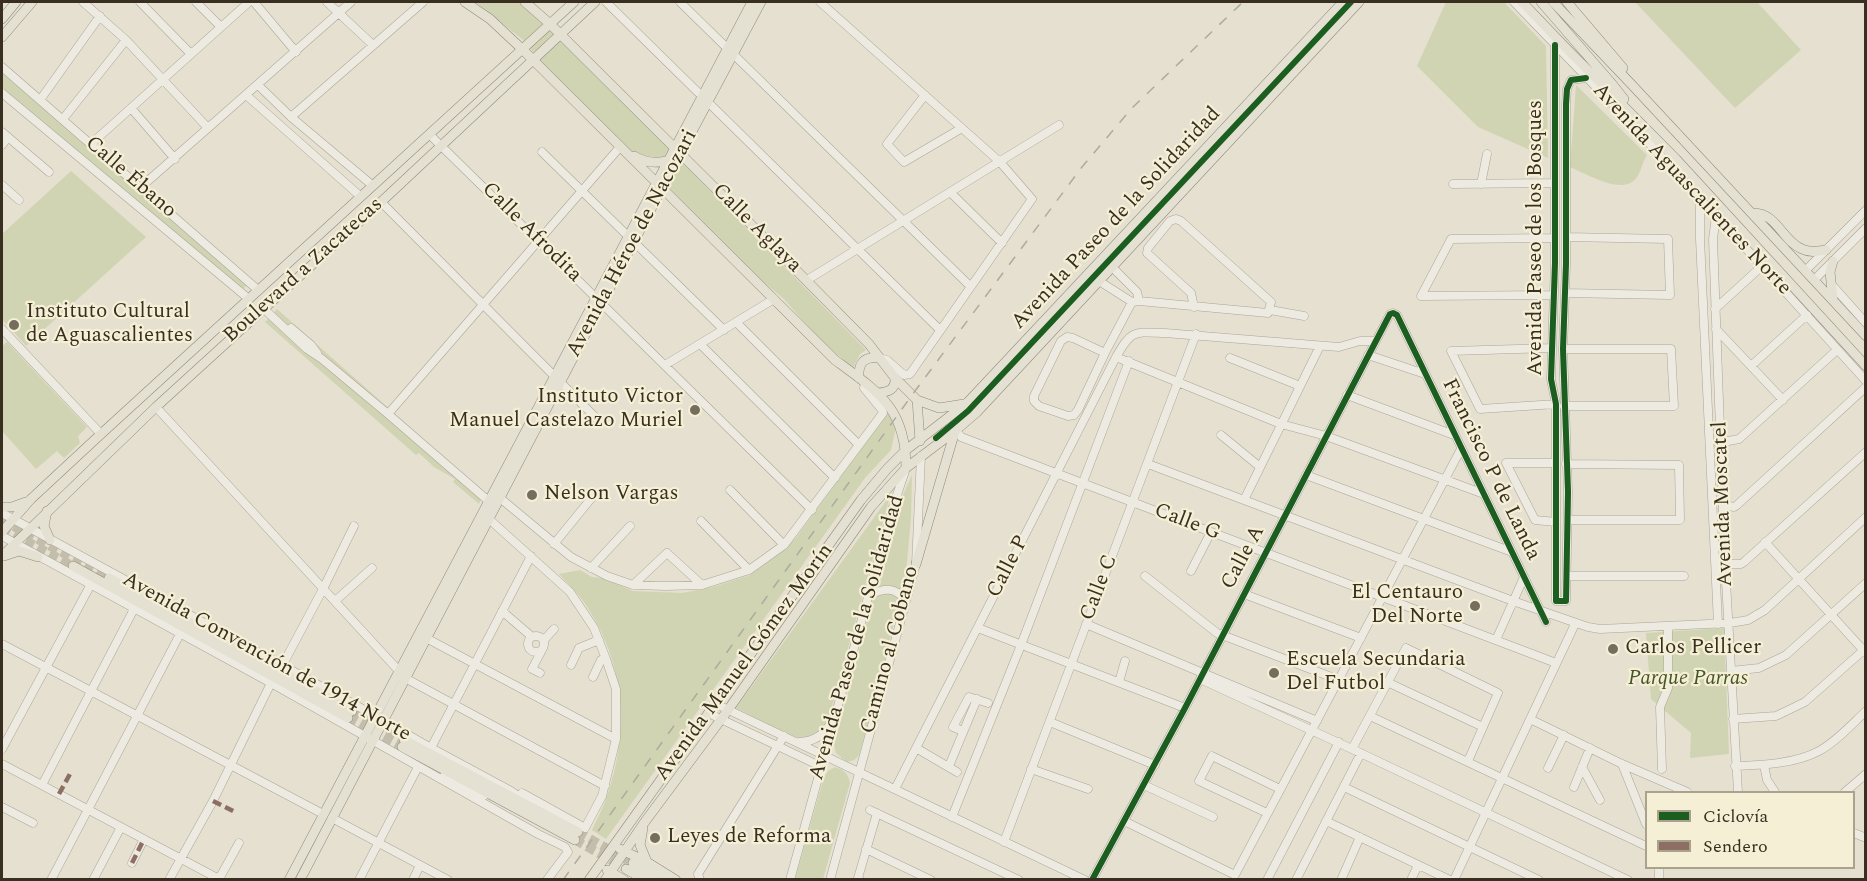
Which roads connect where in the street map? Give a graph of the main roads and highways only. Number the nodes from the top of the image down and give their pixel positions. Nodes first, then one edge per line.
1 (16, 2) edge
2 (32, 2) edge
3 (465, 2) edge
4 (525, 2) edge
5 (573, 2) edge
6 (596, 2) edge
7 (752, 2) edge
8 (761, 2) edge
9 (1344, 2) edge
10 (1359, 2) edge
11 (1522, 2) edge
12 (1541, 2) edge
13 (1552, 2) edge
14 (1567, 2) edge
15 (1560, 16) junction
16 (2, 19) edge
17 (549, 23) junction
18 (559, 34) junction
19 (2, 37) edge
20 (522, 49) junction
21 (730, 51) junction
22 (532, 59) junction
23 (1633, 86) junction
24 (1627, 119) road end
25 (1639, 120) junction
26 (1647, 129) junction
27 (622, 148) junction
28 (678, 151) junction
29 (1676, 159) junction
30 (668, 160) junction
31 (1679, 176) road end
32 (659, 185) junction
33 (1714, 201) junction
34 (1752, 213) junction
35 (1734, 235) road end
36 (1826, 250) road end
37 (1833, 261) road end
38 (1771, 275) road end
39 (1790, 282) junction
40 (1833, 300) junction
41 (1847, 315) junction
42 (1821, 318) junction
43 (1862, 319) edge
44 (1825, 335) road end
45 (1866, 336) edge
46 (879, 358) junction
47 (1866, 366) edge
48 (895, 378) junction
49 (862, 380) junction
50 (878, 393) junction
51 (917, 400) junction
52 (968, 403) junction
53 (956, 431) junction
54 (920, 439) junction
55 (906, 450) junction
56 (921, 456) junction
57 (906, 468) junction
58 (31, 499) junction
59 (494, 502) junction
60 (2, 507) edge
61 (50, 508) junction
62 (2, 534) edge
63 (50, 540) road end
64 (2, 556) edge
65 (38, 557) road end
66 (916, 564) road end
67 (73, 566) tunnel mouth
68 (109, 578) tunnel mouth
69 (402, 675) junction
70 (328, 816) junction
71 (644, 823) junction
72 (580, 833) joint
73 (613, 846) junction
74 (625, 851) junction
75 (647, 862) junction
76 (599, 866) junction
77 (608, 876) edge
78 (289, 879) edge
79 (300, 879) edge
80 (589, 879) edge
81 (624, 879) edge
82 (645, 879) edge
83 (660, 879) edge
84 (676, 879) edge

1 - 16 main road
2 - 19 main road
3 - 20 main road, Calle Aglaya
4 - 17 main road, Calle Aglaya
5 - 17 main road, Boulevard a Zacatecas
6 - 18 main road, Boulevard a Zacatecas
7 - 21 main road, Avenida Héroe de Nacozari
8 - 21 main road, Avenida Héroe de Nacozari
9 - 52 main road, Avenida Paseo de la Solidaridad
10 - 53 main road, Avenida Paseo de la Solidaridad
11 - 25 main road, Avenida Aguascalientes Norte
12 - 15 main road, Avenida Aguascalientes Norte
13 - 15 main road, Avenida Aguascalientes Norte
14 - 23 main road, Avenida Aguascalientes Norte
15 - 23 main road, Avenida Aguascalientes Norte
15 - 25 main road, Avenida Aguascalientes Norte
17 - 18 main road, Calle Aglaya
17 - 20 main road, Boulevard a Zacatecas
18 - 22 main road, Boulevard a Zacatecas
18 - 28 main road, Calle Aglaya
20 - 22 main road, Calle Aglaya
20 - 58 main road, Boulevard a Zacatecas
21 - 28 main road, Avenida Héroe de Nacozari
22 - 27 main road, Calle Aglaya
22 - 61 main road, Boulevard a Zacatecas
23 - 34 main road, Avenida Aguascalientes Norte
24 - 26 main road
25 - 26 main road, Avenida Aguascalientes Norte
26 - 29 main road, Avenida Aguascalientes Norte
27 - 30 main road
27 - 32 main road, Calle Aglaya
28 - 30 main road, Avenida Héroe de Nacozari
28 - 32 main road, Avenida Héroe de Nacozari
28 - 46 main road, Calle Aglaya
29 - 31 main road
29 - 33 main road, Avenida Aguascalientes Norte
30 - 32 main road, Avenida Héroe de Nacozari
32 - 49 main road, Calle Aglaya
32 - 59 main road, Avenida Héroe de Nacozari
33 - 35 main road
33 - 39 main road, Avenida Aguascalientes Norte
34 - 36 main road
34 - 40 main road, Avenida Aguascalientes Norte
37 - 40 main road
38 - 39 main road
39 - 42 main road, Avenida Aguascalientes Norte
40 - 41 main road, Avenida Aguascalientes Norte
41 - 43 main road
41 - 45 main road, Avenida Aguascalientes Norte
42 - 44 main road
42 - 47 main road, Avenida Aguascalientes Norte
46 - 48 main road, Calle Aglaya
46 - 49 main road
48 - 50 main road
48 - 51 main road, Calle Aglaya
49 - 50 main road, Calle Aglaya
50 - 55 main road, Calle Aglaya
51 - 52 main road
51 - 54 main road
52 - 54 main road, Avenida Paseo de la Solidaridad
53 - 56 main road, Avenida Paseo de la Solidaridad
53 - 66 main road
54 - 55 main road, Avenida Paseo de la Solidaridad
54 - 56 main road
55 - 57 main road, Calle Aglaya
55 - 73 main road, Avenida Manuel Gómez Morín
56 - 57 main road, Avenida Paseo de la Solidaridad
57 - 71 main road, Avenida Manuel Gómez Morín
58 - 60 main road
58 - 62 main road, Boulevard a Zacatecas
59 - 69 main road, Avenida Héroe de Nacozari
59 - 69 main road, Avenida Héroe de Nacozari
61 - 63 main road
61 - 64 main road, Boulevard a Zacatecas
64 - 65 main road
67 - 68 main road, Avenida Convención de 1914 Norte
69 - 70 main road
70 - 78 main road
70 - 79 main road
71 - 74 main road, Avenida Manuel Gómez Morín
71 - 75 main road
72 - 72 main road, Avenida Convención de 1914 Norte
73 - 74 main road
73 - 76 main road, Avenida Manuel Gómez Morín
74 - 75 main road
74 - 77 main road, Avenida Manuel Gómez Morín
75 - 84 main road
76 - 77 main road
76 - 80 main road, Avenida Manuel Gómez Morín
77 - 81 main road
82 - 83 main road

